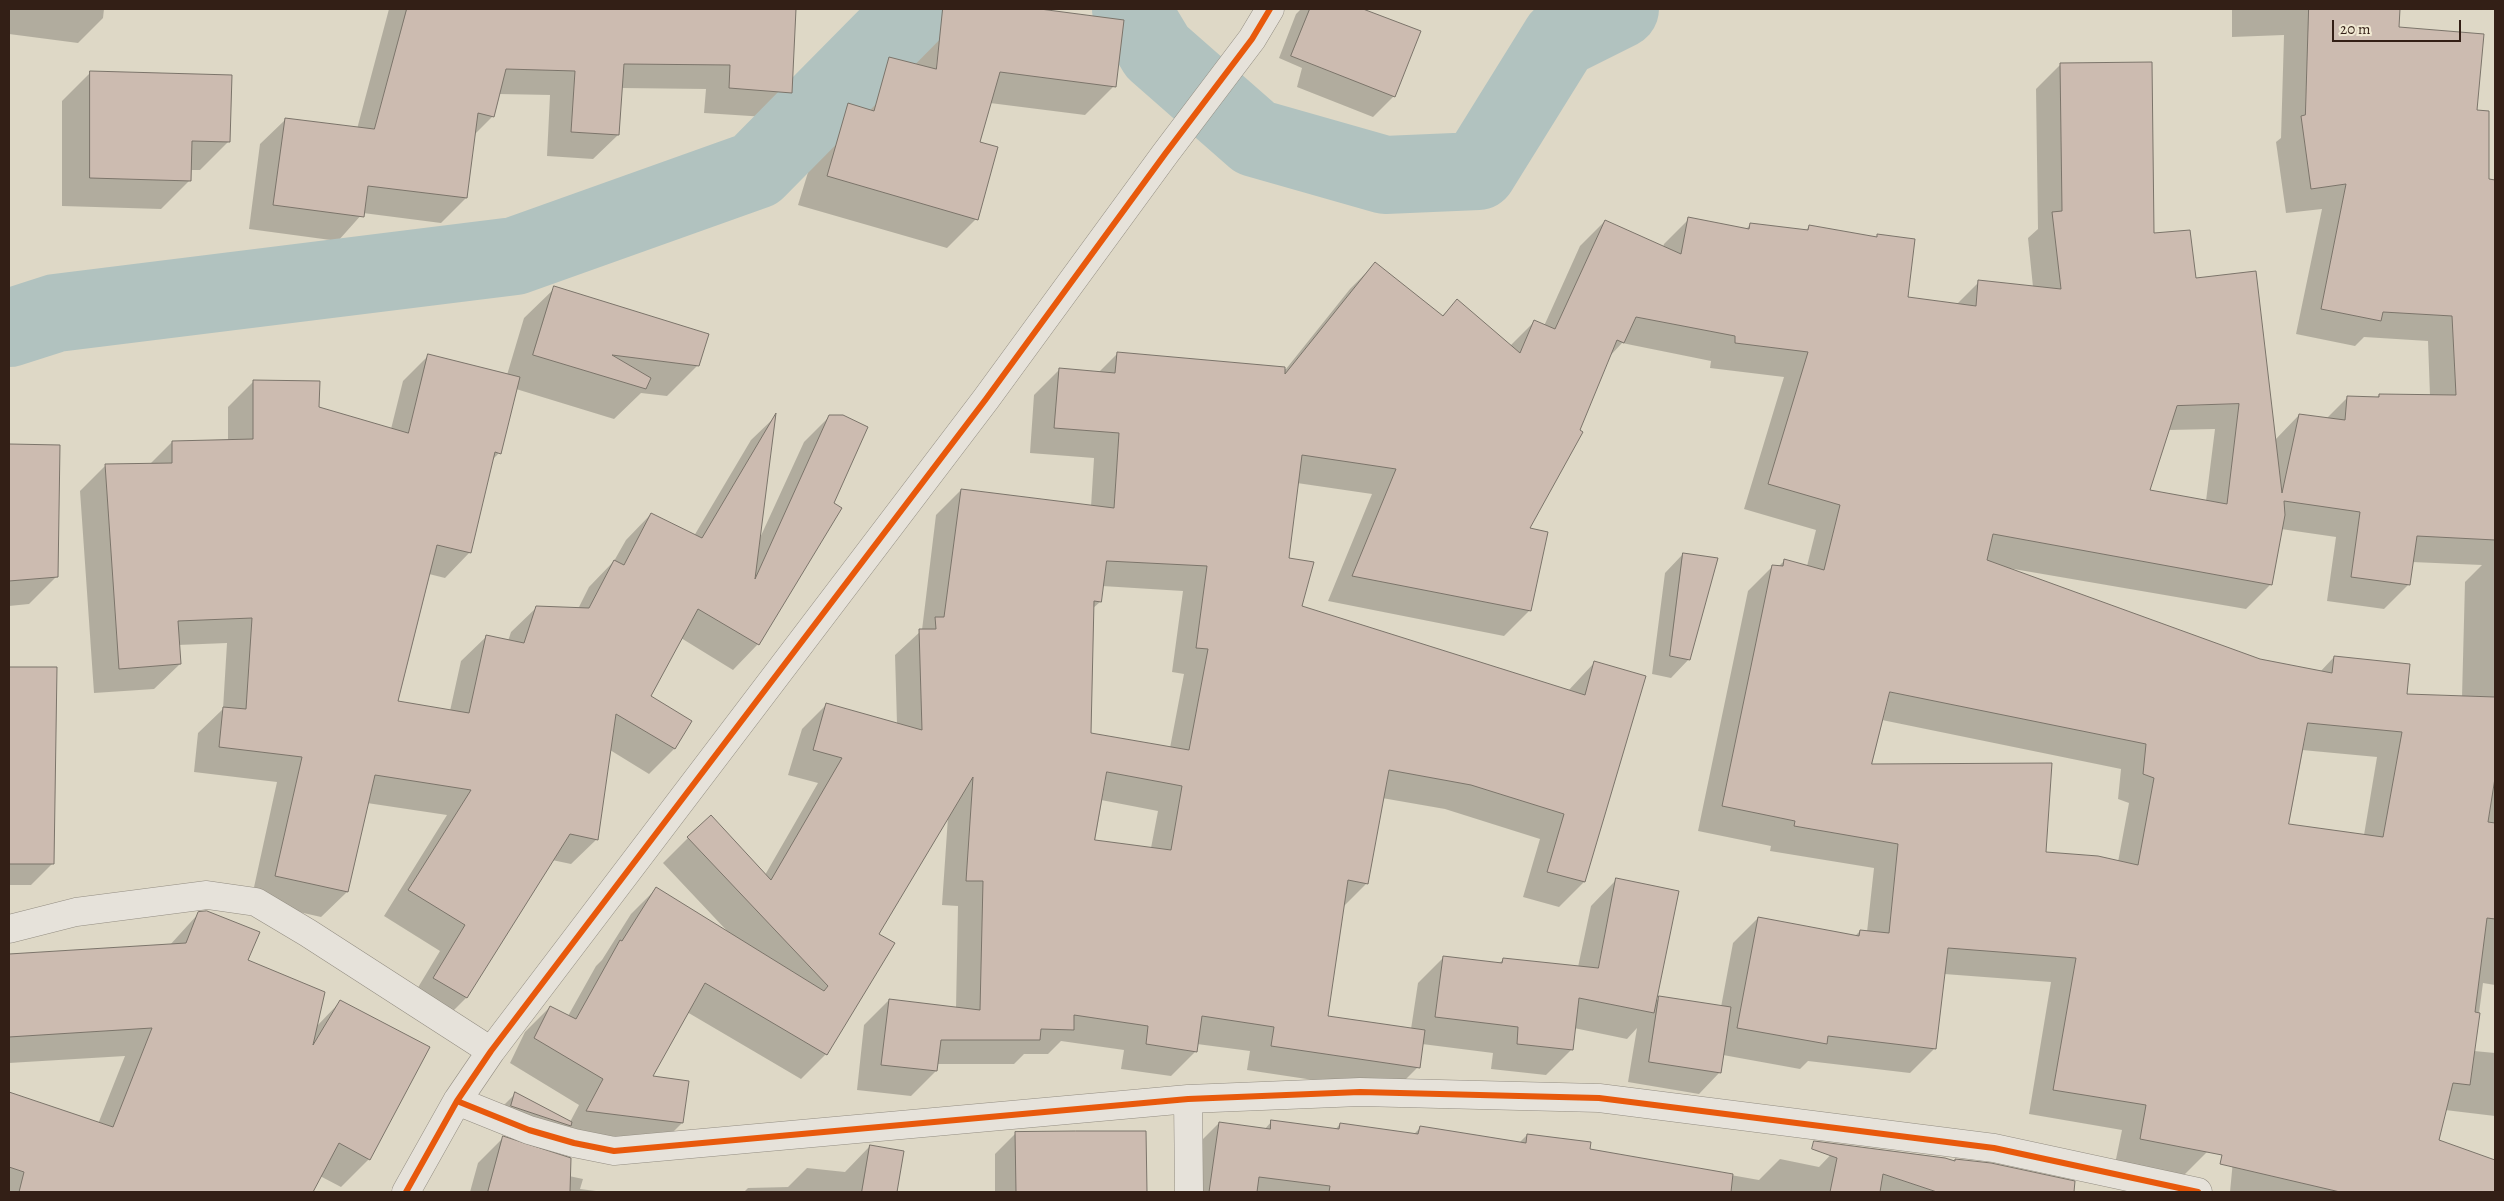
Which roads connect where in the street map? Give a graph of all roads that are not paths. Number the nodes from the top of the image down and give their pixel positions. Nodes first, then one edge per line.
1 (1270, 9) edge
2 (9, 929) edge
3 (491, 1051) junction
4 (1188, 1099) junction
5 (457, 1101) junction
6 (406, 1192) edge
7 (1189, 1192) edge
8 (2198, 1192) edge

1 - 3 street
2 - 3 street
3 - 5 street
4 - 5 street
4 - 7 street
4 - 8 street
5 - 6 street

